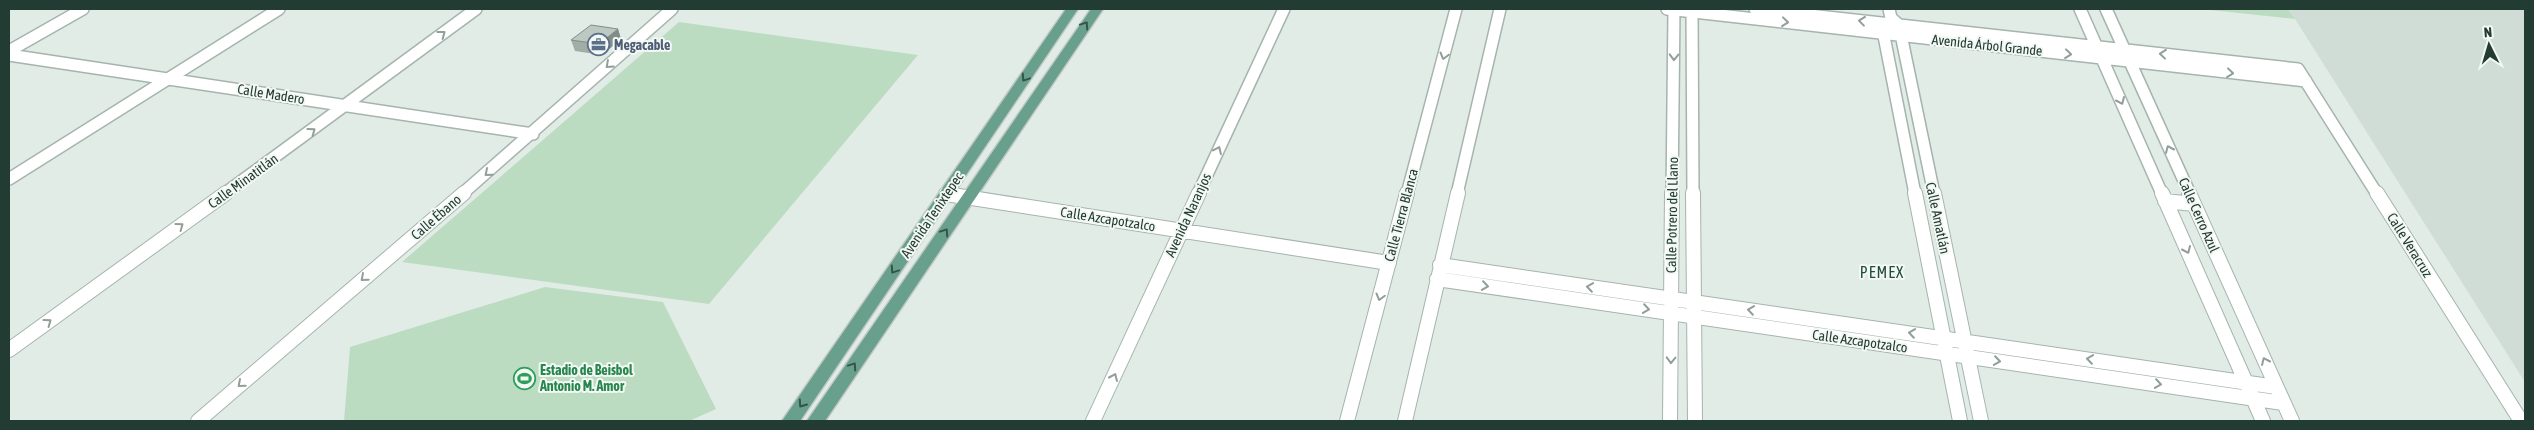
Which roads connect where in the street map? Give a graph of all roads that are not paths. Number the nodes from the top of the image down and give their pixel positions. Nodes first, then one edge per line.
1 (83, 9) edge
2 (279, 9) edge
3 (476, 9) edge
4 (672, 9) edge
5 (1072, 9) edge
6 (1097, 9) edge
7 (1284, 9) edge
8 (1456, 9) edge
9 (1500, 9) edge
10 (1672, 9) edge
11 (2106, 9) edge
12 (1692, 10) edge
13 (1763, 12) edge
14 (2095, 19) edge
15 (1891, 24) edge
16 (1044, 50) junction
17 (9, 51) edge
18 (2100, 52) junction
19 (1067, 53) junction
20 (9, 55) edge
21 (2127, 56) junction
22 (2298, 69) joint
23 (168, 79) junction
24 (2306, 81) junction
25 (346, 106) junction
26 (533, 134) junction
27 (9, 179) edge
28 (946, 194) junction
29 (968, 198) junction
30 (2165, 201) junction
31 (2194, 204) junction
32 (1180, 230) junction
33 (1389, 263) junction
34 (1438, 272) junction
35 (1671, 299) junction
36 (1694, 302) junction
37 (1671, 313) junction
38 (1694, 316) junction
39 (1942, 338) junction
40 (1963, 341) junction
41 (9, 350) edge
42 (1946, 353) junction
43 (1967, 356) junction
44 (2245, 381) junction
45 (817, 383) junction
46 (2276, 387) junction
47 (839, 388) junction
48 (2253, 398) junction
49 (2284, 403) junction
50 (198, 421) edge
51 (791, 421) edge
52 (816, 421) edge
53 (1094, 421) edge
54 (1347, 421) edge
55 (1405, 421) edge
56 (1670, 421) edge
57 (1695, 421) edge
58 (1960, 421) edge
59 (1981, 421) edge
60 (2263, 421) edge
61 (2292, 421) edge
62 (2521, 421) edge

1 - 17 street
2 - 23 street
25 -> 3 street, Calle Minatitlán
4 -> 26 street, Calle Ébano
5 - 16 main road, Avenida Tenixtepec
19 -> 6 main road, Avenida Tenixtepec
32 -> 7 street, Avenida Naranjos
8 -> 33 street, Calle Tierra Blanca
9 - 34 street
10 - 12 street, Avenida Árbol Grande
10 -> 35 street, Calle Potrero del Llano
11 - 14 street, Calle Cerro Azul
12 - 13 street, Avenida Árbol Grande
12 - 36 street, Calle Potrero del Llano
13 - 15 street, Avenida Árbol Grande
14 - 18 street, Calle Cerro Azul
14 - 21 street, Calle Cerro Azul
15 - 18 street, Avenida Árbol Grande
15 - 39 street, Calle Amatlán
15 - 40 street, Calle Amatlán
16 - 19 main road
16 -> 28 main road, Avenida Tenixtepec
18 - 21 street, Avenida Árbol Grande
18 -> 30 street, Calle Cerro Azul
19 - 29 main road, Avenida Tenixtepec
20 - 23 street, Calle Madero
22 -> 21 street, Avenida Árbol Grande
21 -> 24 street, Avenida Árbol Grande
31 -> 21 street, Calle Cerro Azul
22 - 24 street, Calle Veracruz
23 - 25 street, Calle Madero
23 - 27 street
24 - 62 street, Calle Veracruz
25 - 26 street, Calle Madero
41 -> 25 street, Calle Minatitlán
26 -> 50 street, Calle Ébano
28 - 29 street, Calle Azcapotzalco
28 -> 45 main road, Avenida Tenixtepec
29 - 32 street, Calle Azcapotzalco
47 -> 29 main road, Avenida Tenixtepec
30 - 31 street
30 -> 44 street, Calle Cerro Azul
46 -> 31 street, Calle Cerro Azul
32 - 33 street, Calle Azcapotzalco
53 -> 32 street, Avenida Naranjos
33 -> 54 street, Calle Tierra Blanca
35 -> 34 street, Calle Azcapotzalco
34 -> 37 street, Calle Azcapotzalco
34 - 55 street
35 - 36 street, Calle Azcapotzalco
35 - 37 street, Calle Potrero del Llano
36 - 38 street, Calle Potrero del Llano
39 -> 36 street, Calle Azcapotzalco
37 - 38 street, Calle Azcapotzalco
37 -> 56 street, Calle Potrero del Llano
38 - 42 street, Calle Azcapotzalco
38 - 57 street, Calle Potrero del Llano
39 - 40 street, Calle Azcapotzalco
39 - 42 street, Calle Amatlán
40 - 43 street, Calle Amatlán
44 -> 40 street, Calle Azcapotzalco
42 - 43 street, Calle Azcapotzalco
42 - 58 street, Calle Amatlán
43 -> 48 street, Calle Azcapotzalco
43 - 59 street, Calle Amatlán
44 - 46 street, Calle Azcapotzalco
44 - 48 street, Calle Cerro Azul
45 - 47 main road
45 -> 51 main road, Avenida Tenixtepec
46 - 49 street, Calle Cerro Azul
47 - 52 main road, Avenida Tenixtepec
48 - 49 street, Calle Azcapotzalco
48 - 60 street, Calle Cerro Azul
49 - 61 street, Calle Cerro Azul

